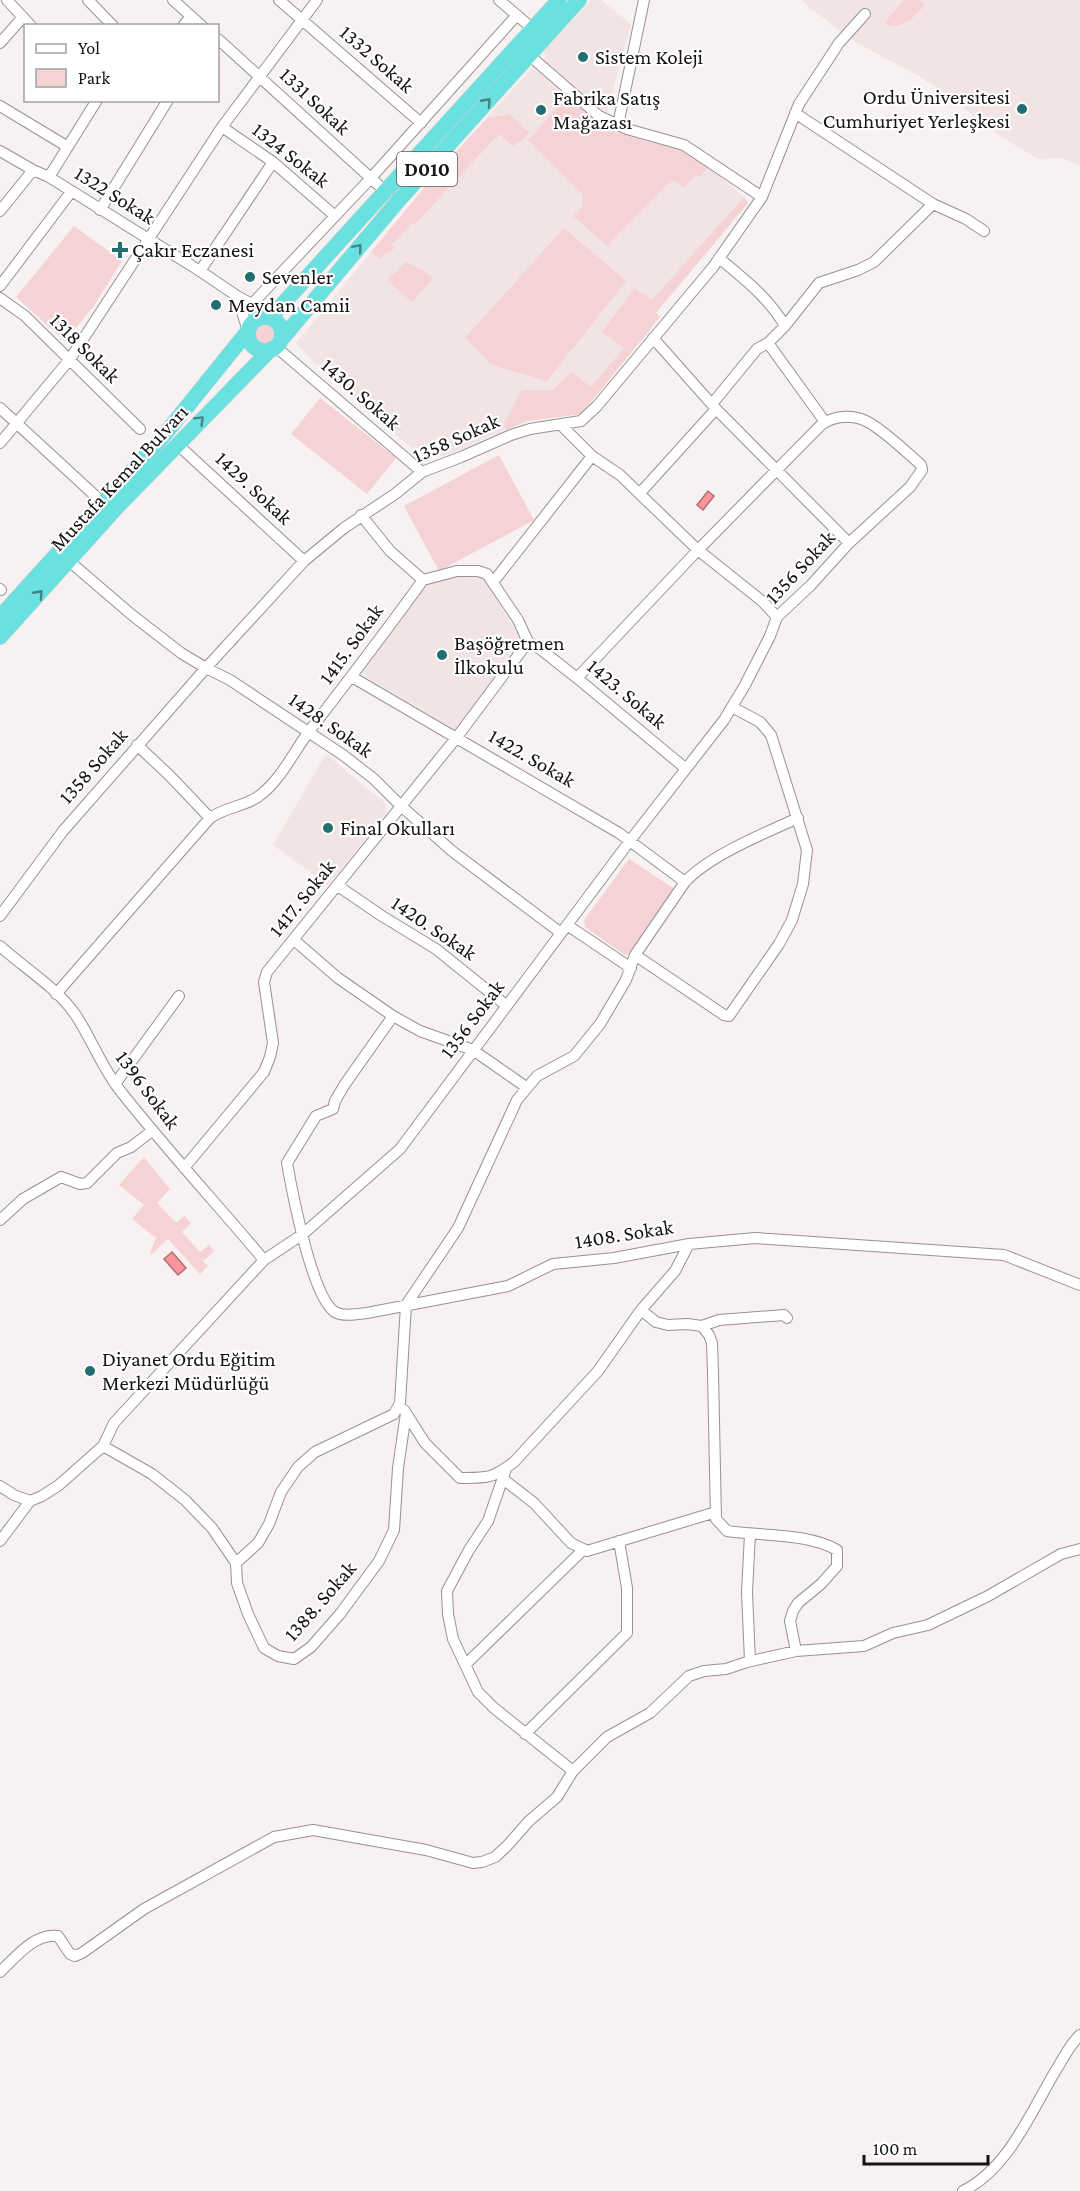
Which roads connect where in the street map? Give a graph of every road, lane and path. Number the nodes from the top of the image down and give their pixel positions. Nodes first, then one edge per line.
1 (7, 0) edge
2 (88, 0) edge
3 (173, 0) edge
4 (279, 0) edge
5 (316, 0) edge
6 (499, 0) edge
7 (559, 0) edge
8 (579, 0) edge
9 (644, 0) edge
10 (865, 14) dead end
11 (517, 15) junction
12 (191, 16) junction
13 (23, 17) junction
14 (302, 18) junction
15 (29, 24) edge
16 (111, 24) edge
17 (185, 24) edge
18 (200, 24) edge
19 (533, 29) junction
20 (219, 40) edge
21 (0, 43) edge
22 (529, 55) junction
23 (259, 76) junction
24 (96, 102) edge
25 (167, 102) edge
26 (0, 106) edge
27 (795, 113) junction
28 (421, 123) junction
29 (618, 125) junction
30 (222, 127) junction
31 (68, 147) junction
32 (0, 151) edge
33 (273, 162) junction
34 (33, 170) junction
35 (50, 177) junction
36 (371, 178) junction
37 (385, 191) junction
38 (71, 192) junction
39 (762, 197) junction
40 (933, 204) junction
41 (100, 210) junction
42 (0, 212) edge
43 (335, 216) junction
44 (984, 231) dead end
45 (148, 239) junction
46 (719, 258) junction
47 (200, 271) junction
48 (0, 286) edge
49 (237, 296) junction
50 (0, 298) edge
51 (252, 304) junction
52 (270, 318) junction
53 (785, 326) junction
54 (248, 331) junction
55 (653, 338) junction
56 (768, 343) junction
57 (275, 346) junction
58 (70, 359) junction
59 (714, 407) junction
60 (0, 408) edge
61 (825, 422) junction
62 (17, 424) junction
63 (561, 425) junction
64 (140, 429) dead end
65 (0, 443) edge
66 (177, 444) junction
67 (592, 456) junction
68 (775, 470) junction
69 (422, 472) junction
70 (639, 493) junction
71 (103, 503) junction
72 (361, 515) junction
73 (849, 543) junction
74 (698, 550) junction
75 (69, 561) junction
76 (304, 561) junction
77 (423, 579) junction
78 (494, 581) junction
79 (0, 617) edge
80 (777, 617) junction
81 (0, 637) edge
82 (528, 642) junction
83 (206, 668) junction
84 (352, 677) junction
85 (577, 678) junction
86 (732, 707) junction
87 (309, 732) junction
88 (457, 737) junction
89 (137, 746) junction
90 (685, 768) junction
91 (400, 806) junction
92 (210, 818) junction
93 (798, 818) junction
94 (629, 842) junction
95 (685, 882) junction
96 (338, 886) junction
97 (0, 916) edge
98 (564, 929) junction
99 (294, 940) junction
100 (0, 946) edge
101 (635, 955) junction
102 (630, 968) junction
103 (56, 994) junction
104 (179, 996) dead end
105 (507, 1006) junction
106 (393, 1016) junction
107 (473, 1050) junction
108 (115, 1084) junction
109 (526, 1087) junction
110 (152, 1131) junction
111 (184, 1168) junction
112 (0, 1220) edge
113 (303, 1234) junction
114 (689, 1244) junction
115 (264, 1260) junction
116 (1080, 1285) edge
117 (406, 1305) junction
118 (641, 1310) junction
119 (787, 1318) dead end
120 (702, 1326) junction
121 (403, 1408) junction
122 (103, 1446) junction
123 (504, 1473) junction
124 (0, 1486) edge
125 (30, 1501) junction
126 (716, 1512) junction
127 (750, 1534) junction
128 (619, 1540) junction
129 (0, 1542) edge
130 (1080, 1549) edge
131 (584, 1550) junction
132 (236, 1563) junction
133 (796, 1651) junction
134 (750, 1661) junction
135 (465, 1665) junction
136 (525, 1734) junction
137 (573, 1771) junction
138 (0, 1972) edge
139 (1080, 2035) edge
140 (963, 2191) edge

1 - 13 street
2 - 16 street
3 - 12 street
4 - 14 street, 1332 Sokak
5 - 14 street
6 - 11 street
7 - 19 highway, D010
8 - 22 highway, D010
9 - 29 street
10 - 27 street, 1358 Sokak
11 - 19 street
11 - 28 street
12 - 17 street
12 - 18 street
13 - 15 street
13 - 21 street
14 - 23 street
14 - 28 street, 1332 Sokak
19 - 37 highway, D010
20 - 23 street, 1331 Sokak
22 - 29 street
57 -> 22 highway, D010
23 - 30 street
23 - 36 street, 1331 Sokak
24 - 31 street
25 - 41 street
26 - 31 street
27 - 39 street, 1358 Sokak
27 - 40 street
28 - 36 street
29 - 39 street
30 - 33 street, 1324 Sokak
30 - 45 street
31 - 35 street
32 - 34 street, 1322 Sokak
33 - 43 street, 1324 Sokak
33 - 47 street
34 - 35 street, 1322 Sokak
34 - 42 street
35 - 38 street, 1322 Sokak
36 - 37 street, 1331 Sokak
36 - 43 street
37 - 52 highway, D010
38 - 41 street, 1322 Sokak
38 - 48 street
39 - 46 street, 1358 Sokak
40 - 44 street
40 - 53 street
41 - 45 street, 1322 Sokak
43 - 51 street
45 - 47 street, 1322 Sokak
45 - 58 street
46 - 53 street
46 - 55 street, 1358 Sokak
47 - 49 street, 1322 Sokak
49 - 51 street, 1322 Sokak
49 - 54 street
50 - 58 street, 1318 Sokak
51 - 52 street, 1322 Sokak
52 - 54 highway
52 - 57 highway
53 - 56 street
54 - 57 highway
54 - 71 highway, Mustafa Kemal Bulvarı
55 - 59 street
55 - 63 street, 1358 Sokak
56 - 59 street
56 - 61 street
66 -> 57 highway, Mustafa Kemal Bulvarı / D010
57 - 69 street, 1430. Sokak
58 - 62 street
58 - 64 street, 1318 Sokak
59 - 68 street
59 - 70 street
60 - 62 street
61 - 68 street
61 - 73 street, 1356 Sokak
62 - 65 street
62 - 71 street
63 - 67 street
63 - 69 street, 1358 Sokak
66 - 75 highway, Mustafa Kemal Bulvarı / D010
66 - 76 street, 1429. Sokak
67 - 70 street
67 - 78 street
68 - 73 street
68 - 74 street
69 - 72 street, 1358 Sokak
70 - 74 street
71 - 79 highway, Mustafa Kemal Bulvarı
72 - 76 street, 1358 Sokak
72 - 77 street
73 - 80 street, 1356 Sokak
74 - 80 street
74 - 85 street
81 -> 75 highway, Mustafa Kemal Bulvarı / D010
75 - 83 street, 1428. Sokak
76 - 83 street, 1358 Sokak
77 - 78 street
77 - 84 street, 1415. Sokak
78 - 82 street, 1423. Sokak
80 - 86 street, 1356 Sokak
82 - 85 street, 1423. Sokak
82 - 88 street, 1417. Sokak
83 - 87 street, 1428. Sokak
83 - 89 street, 1358 Sokak
84 - 87 street, 1415. Sokak
84 - 88 street, 1422. Sokak
85 - 90 street, 1423. Sokak
86 - 90 street, 1356 Sokak
86 - 93 street
87 - 91 street, 1428. Sokak
87 - 92 street, 1415. Sokak
88 - 91 street, 1417. Sokak
88 - 94 street, 1422. Sokak
89 - 92 street
89 - 97 street, 1358 Sokak
90 - 94 street, 1356 Sokak
91 - 96 street, 1417. Sokak
91 - 98 street, 1428. Sokak
92 - 103 street
93 - 95 street
93 - 101 street
94 - 95 street, 1422. Sokak
94 - 98 street, 1356 Sokak
95 - 101 street
96 - 99 street, 1417. Sokak
96 - 105 street, 1420. Sokak
98 - 102 street, 1428. Sokak
98 - 105 street, 1356 Sokak
99 - 106 street
99 - 111 street, 1417. Sokak
100 - 103 street, 1396 Sokak
101 - 102 street
102 - 109 street
103 - 108 street, 1396 Sokak
104 - 108 street
105 - 107 street, 1356 Sokak
106 - 107 street
106 - 113 street, 1408. Sokak
107 - 109 street
107 - 113 street, 1356 Sokak
108 - 110 street, 1396 Sokak
109 - 117 street
110 - 111 street, 1396 Sokak
110 - 112 street
111 - 115 street, 1396 Sokak
113 - 115 street, 1356 Sokak
113 - 117 street, 1408. Sokak
114 - 116 street, 1408. Sokak
114 - 117 street, 1408. Sokak
114 - 118 street
115 - 122 street, 1356 Sokak
117 - 121 street
118 - 120 street
118 - 123 street
119 - 120 street
120 - 126 street
121 - 123 street
121 - 132 street
121 - 132 street, 1388. Sokak
122 - 125 street, 1356 Sokak
122 - 132 street, 1388. Sokak
123 - 131 street
123 - 135 street
124 - 125 street
125 - 129 street, 1356 Sokak
126 - 127 street
126 - 128 street
127 - 133 street
127 - 134 street
128 - 131 street
128 - 136 street
130 - 133 street
131 - 135 street
133 - 134 street
134 - 137 street
135 - 136 street
136 - 137 street
137 - 138 street
139 - 140 street

